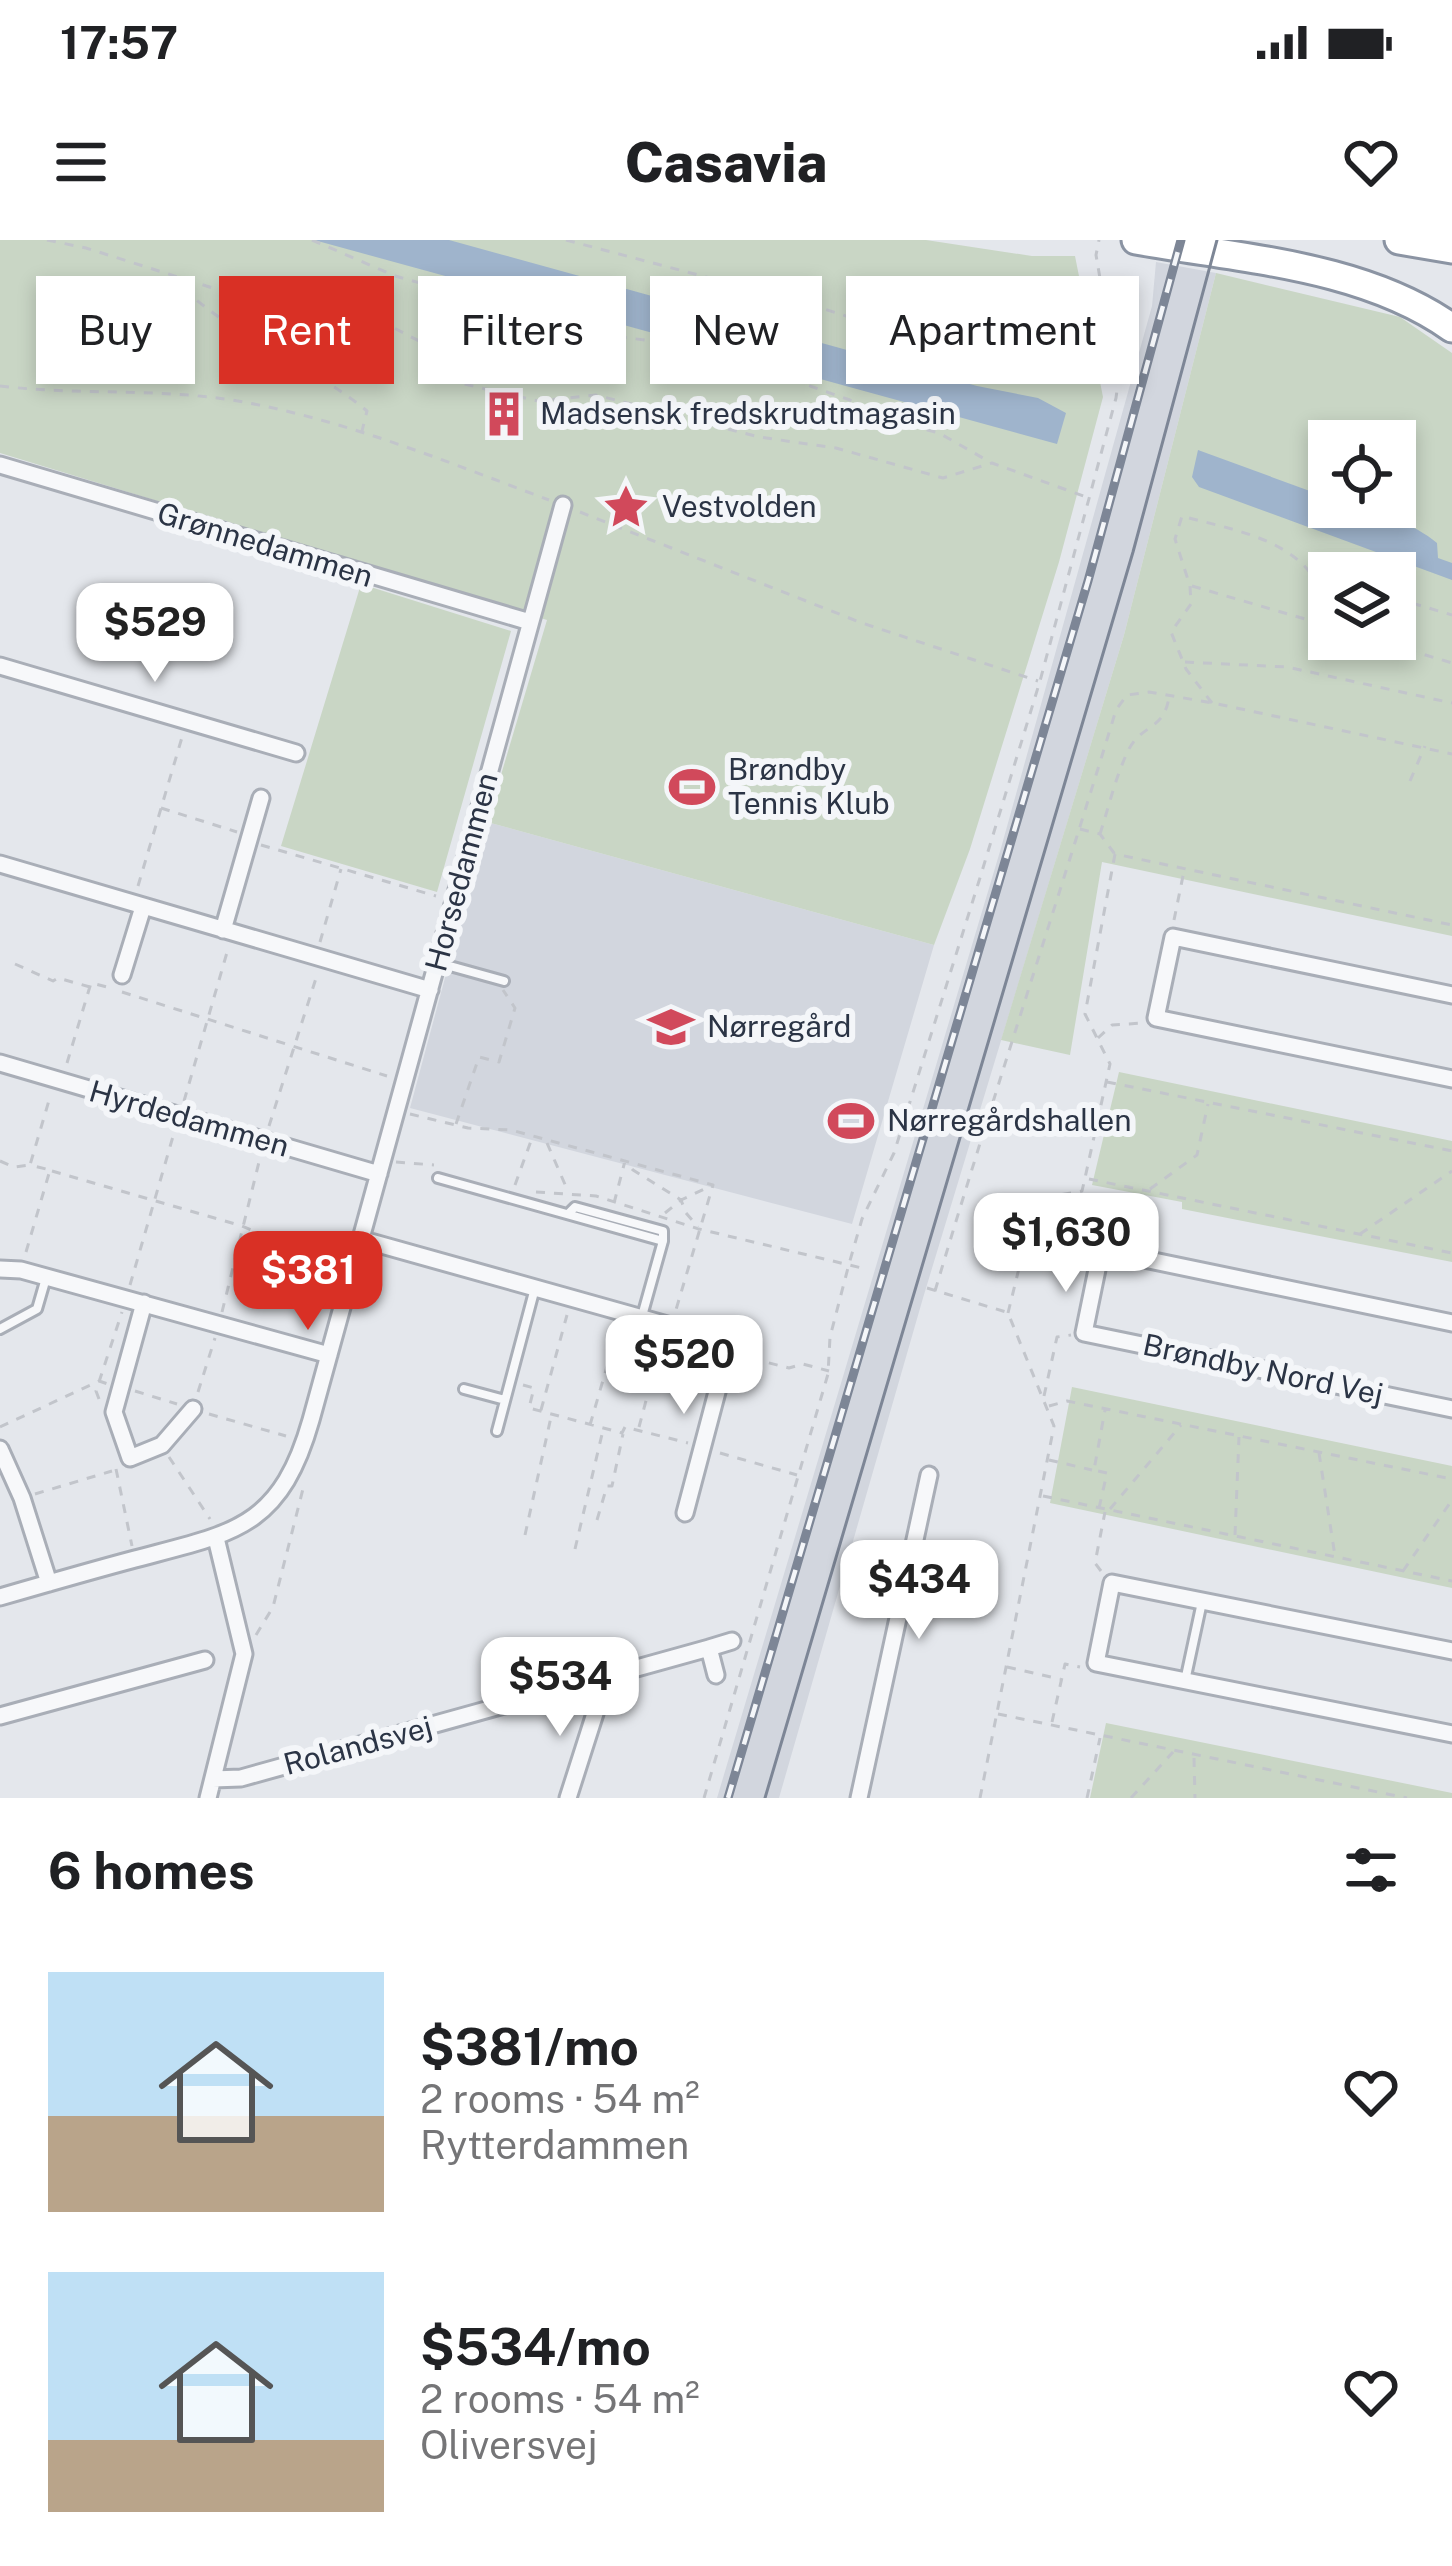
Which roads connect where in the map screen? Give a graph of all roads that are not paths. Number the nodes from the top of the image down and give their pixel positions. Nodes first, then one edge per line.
1 (1136, 240) edge
2 (1399, 240) edge
3 (1452, 249) edge
4 (1452, 328) edge
5 (0, 465) edge
6 (563, 505) road end
7 (530, 622) junction
8 (0, 666) edge
9 (296, 753) dead end
10 (261, 799) dead end
11 (0, 864) edge
12 (134, 904) junction
13 (228, 932) junction
14 (437, 963) junction
15 (122, 975) dead end
16 (503, 981) road end
17 (430, 990) junction
18 (1452, 994) edge
19 (0, 1063) edge
20 (1452, 1079) edge
21 (381, 1167) junction
22 (438, 1178) dead end
23 (568, 1214) junction
24 (360, 1239) junction
25 (663, 1240) junction
26 (0, 1269) edge
27 (46, 1277) junction
28 (535, 1288) junction
29 (144, 1303) junction
30 (642, 1317) junction
31 (1452, 1323) edge
32 (0, 1329) edge
33 (328, 1355) junction
34 (464, 1389) dead end
35 (505, 1400) junction
36 (193, 1409) road end
37 (1452, 1409) edge
38 (497, 1431) dead end
39 (0, 1449) edge
40 (929, 1475) dead end
41 (685, 1514) dead end
42 (216, 1538) junction
43 (49, 1583) junction
44 (0, 1597) edge
45 (1202, 1601) junction
46 (732, 1641) dead end
47 (710, 1648) junction
48 (1452, 1651) edge
49 (205, 1660) dead end
50 (716, 1675) dead end
51 (593, 1680) junction
52 (1185, 1681) junction
53 (0, 1716) edge
54 (1452, 1734) edge
55 (213, 1779) junction
56 (208, 1798) edge
57 (568, 1798) edge
58 (859, 1798) edge

1 - 4 highway
2 - 3 highway
5 - 7 street, Grønnedammen
6 - 7 street, Horsedammen
7 - 14 street, Horsedammen
8 - 9 street
10 - 13 street
11 - 12 street
12 - 13 street
12 - 15 street
13 - 17 street
14 - 16 lane
14 - 17 street, Horsedammen
17 - 21 street, Horsedammen
18 - 20 street
19 - 21 street, Hyrdedammen
21 - 24 street, Horsedammen
22 - 23 lane
23 - 25 lane
23 - 25 lane
24 - 28 street
24 - 33 street, Horsedammen
25 - 30 lane
26 - 27 street
27 - 29 street
27 - 32 lane
28 - 30 street
28 - 35 lane
29 - 33 street
29 - 36 street
30 - 41 street
31 - 37 street, Brøndby Nord Vej
33 - 42 street, Horsedammen
34 - 35 lane
35 - 38 lane
39 - 43 street
40 - 58 street
42 - 43 street, Horsedammen
42 - 55 street
43 - 44 street, Horsedammen
45 - 48 street
45 - 52 lane
45 - 52 street
46 - 47 street, Rolandsvej
47 - 50 street
47 - 51 street, Rolandsvej
49 - 53 street
51 - 55 street, Rolandsvej
51 - 57 street
52 - 54 street
55 - 56 street

